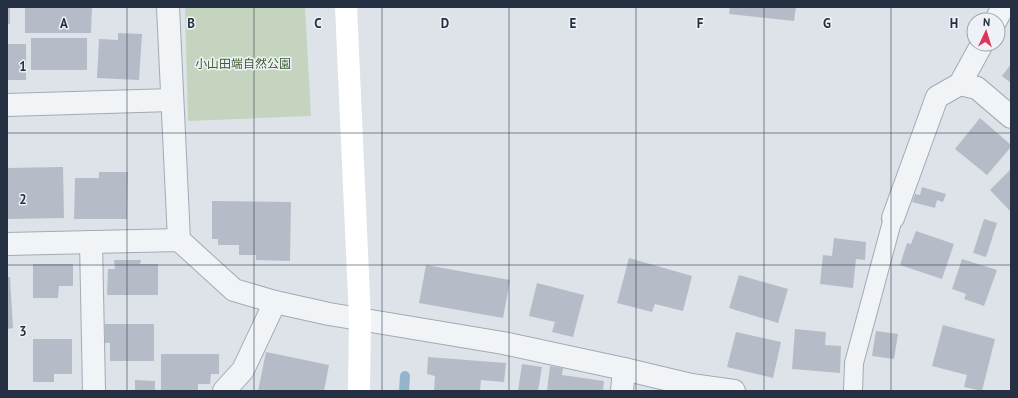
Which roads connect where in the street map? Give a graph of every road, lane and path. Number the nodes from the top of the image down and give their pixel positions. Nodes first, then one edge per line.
1 (168, 7) edge
2 (346, 7) edge
3 (978, 52) edge
4 (960, 84) junction
5 (172, 100) junction
6 (7, 106) edge
7 (1011, 117) edge
8 (893, 218) joint
9 (178, 240) junction
10 (91, 242) junction
11 (7, 244) edge
12 (275, 302) junction
13 (360, 319) junction
14 (624, 369) junction
15 (94, 391) edge
16 (224, 391) edge
17 (359, 391) edge
18 (622, 391) edge
19 (734, 391) edge
20 (853, 391) edge

1 - 5 street
2 - 13 street
3 - 4 street
4 - 7 street
4 - 8 street
5 - 6 street
5 - 9 street
8 - 20 lane
9 - 10 street
9 - 12 street
10 - 11 street
10 - 15 street
12 - 13 street
12 - 16 street
13 - 14 street
13 - 17 street
14 - 18 street
14 - 19 street

